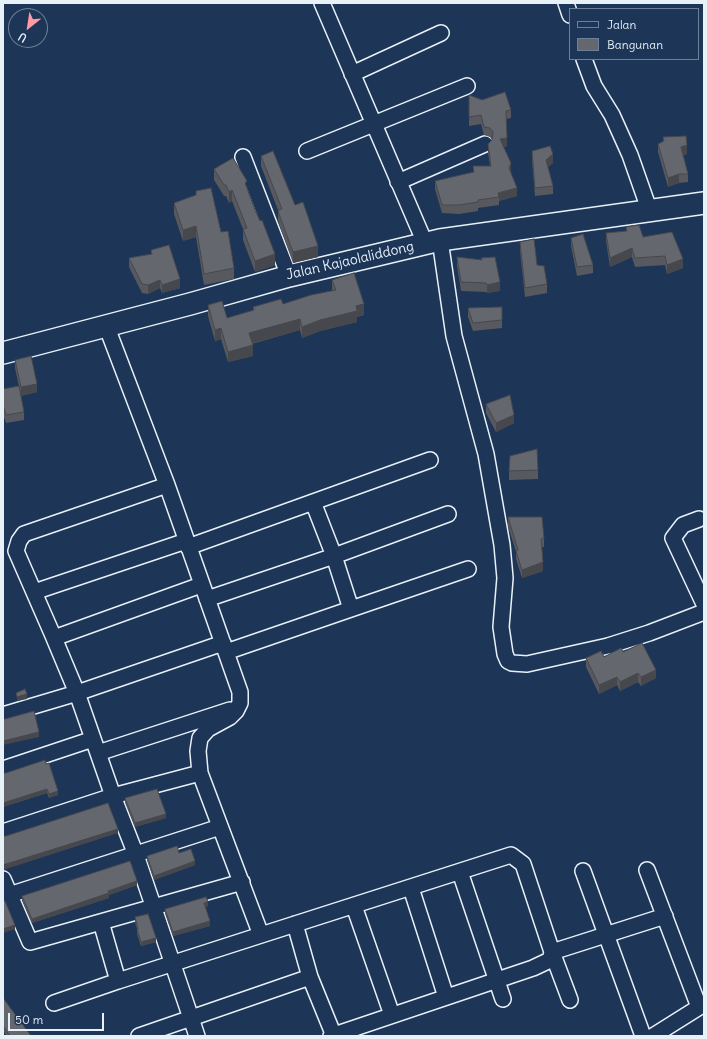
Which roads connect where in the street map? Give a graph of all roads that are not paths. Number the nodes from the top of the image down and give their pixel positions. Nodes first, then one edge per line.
1 (322, 3) edge
2 (442, 32) dead end
3 (584, 60) edge
4 (352, 74) junction
5 (467, 86) dead end
6 (374, 125) junction
7 (485, 144) dead end
8 (307, 151) dead end
9 (243, 157) dead end
10 (398, 182) junction
11 (704, 203) edge
12 (650, 212) junction
13 (432, 242) junction
14 (289, 276) junction
15 (106, 325) junction
16 (3, 353) edge
17 (430, 460) dead end
18 (167, 485) junction
19 (314, 502) junction
20 (448, 514) dead end
21 (699, 519) dead end
22 (187, 544) junction
23 (334, 556) junction
24 (468, 569) dead end
25 (201, 585) junction
26 (34, 592) junction
27 (206, 599) junction
28 (704, 604) edge
29 (351, 609) junction
30 (704, 612) edge
31 (54, 638) junction
32 (225, 647) junction
33 (77, 693) junction
34 (238, 707) junction
35 (3, 715) edge
36 (93, 739) junction
37 (98, 753) junction
38 (3, 769) edge
39 (200, 773) junction
40 (113, 796) junction
41 (220, 827) junction
42 (3, 832) edge
43 (136, 855) junction
44 (647, 870) dead end
45 (583, 871) dead end
46 (460, 872) junction
47 (3, 879) edge
48 (242, 882) junction
49 (411, 888) junction
50 (6, 896) edge
51 (354, 906) junction
52 (153, 907) junction
53 (664, 916) junction
54 (101, 922) junction
55 (295, 924) junction
56 (261, 935) junction
57 (606, 935) junction
58 (552, 952) junction
59 (172, 964) junction
60 (310, 978) junction
61 (498, 980) junction
62 (118, 981) junction
63 (446, 997) junction
64 (503, 999) dead end
65 (570, 1000) dead end
66 (54, 1003) dead end
67 (702, 1006) edge
68 (392, 1015) junction
69 (190, 1017) junction
70 (676, 1030) edge
71 (139, 1036) edge
72 (197, 1036) edge
73 (332, 1036) edge
74 (644, 1036) edge
75 (653, 1036) edge

1 - 4 street
2 - 4 street
3 - 12 street
4 - 6 street
5 - 6 street
6 - 8 street
6 - 10 street
7 - 10 street
9 - 14 street
10 - 13 street
11 - 12 street, Jalan Kajaolaliddong
12 - 13 street, Jalan Kajaolaliddong
13 - 14 street, Jalan Kajaolaliddong
13 - 30 street
14 - 15 street, Jalan Kajaolaliddong
15 - 16 street, Jalan Kajaolaliddong
15 - 18 street
17 - 19 street
18 - 22 street
18 - 26 street
19 - 22 street
19 - 23 street
20 - 23 street
21 - 28 street
22 - 25 street
22 - 26 street
23 - 27 street
23 - 29 street
24 - 29 street
25 - 27 street
25 - 31 street
26 - 31 street
27 - 32 street
29 - 32 street
31 - 33 street
32 - 33 street
32 - 34 street
33 - 35 street
33 - 36 street
34 - 37 street
34 - 39 street
36 - 37 street
36 - 38 street
37 - 40 street
39 - 40 street
39 - 41 street
40 - 42 street
40 - 43 street
41 - 43 street
41 - 48 street
43 - 50 street
43 - 52 street
44 - 53 street
45 - 57 street
46 - 49 street
46 - 58 street
46 - 61 street
47 - 50 street
48 - 52 street
48 - 56 street
49 - 51 street
49 - 63 street
50 - 54 street
51 - 55 street
51 - 68 street
52 - 54 street
52 - 59 street
53 - 57 street
53 - 67 street
54 - 62 street
55 - 56 street
55 - 60 street
56 - 59 street
57 - 58 street
57 - 74 street
58 - 61 street
58 - 65 street
59 - 62 street
59 - 69 street
60 - 69 street
60 - 73 street
61 - 63 street
61 - 64 street
62 - 66 street
63 - 68 street
67 - 70 street
68 - 73 street
69 - 71 street
69 - 72 street
70 - 75 street

